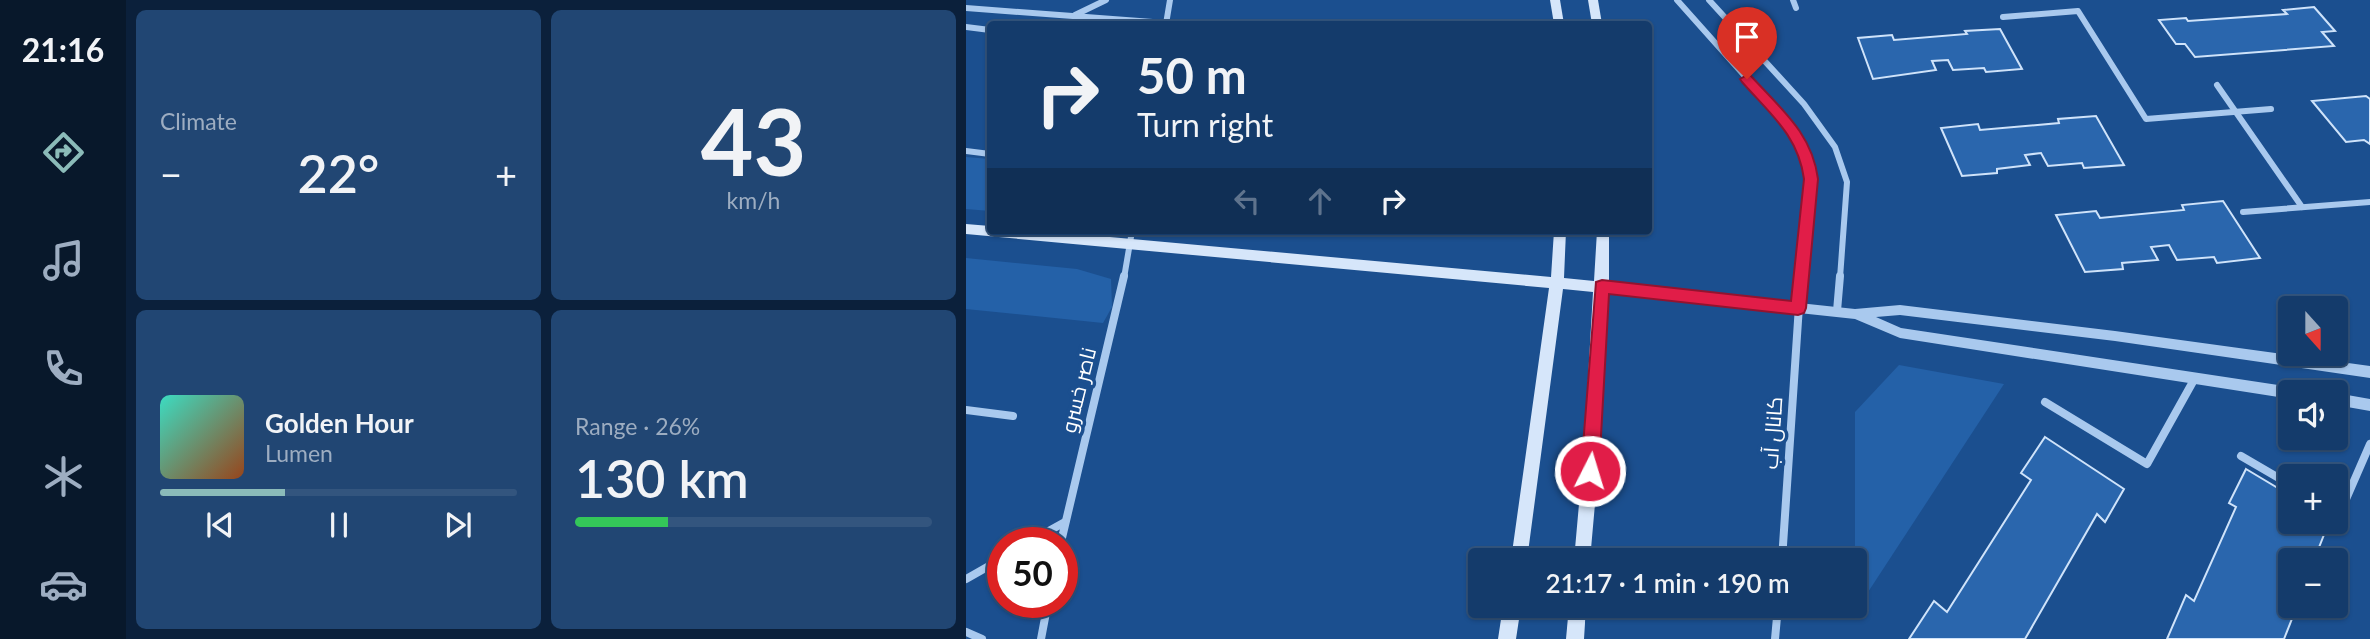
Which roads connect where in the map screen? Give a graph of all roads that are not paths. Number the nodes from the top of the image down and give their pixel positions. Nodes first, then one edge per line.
1 (1106, 0) edge
2 (1170, 0) edge
3 (1555, 0) edge
4 (1593, 0) edge
5 (1676, 0) edge
6 (1709, 0) edge
7 (1793, 0) edge
8 (966, 8) edge
9 (1796, 8) dead end
10 (1073, 16) junction
11 (2003, 17) dead end
12 (1131, 21) edge
13 (1166, 21) edge
14 (1558, 21) edge
15 (1596, 21) edge
16 (966, 27) edge
17 (987, 30) edge
18 (2217, 85) dead end
19 (2271, 109) dead end
20 (2235, 112) junction
21 (966, 152) edge
22 (987, 154) edge
23 (2370, 202) edge
24 (2302, 207) junction
25 (2243, 212) dead end
26 (966, 229) edge
27 (987, 230) edge
28 (1076, 235) edge
29 (1560, 235) edge
30 (1603, 235) edge
31 (1131, 238) edge
32 (1557, 282) junction
33 (1602, 287) junction
34 (1798, 308) junction
35 (1836, 311) junction
36 (1855, 314) junction
37 (2370, 372) edge
38 (2195, 378) junction
39 (2278, 391) edge
40 (2045, 402) dead end
41 (2348, 402) edge
42 (2370, 405) edge
43 (966, 410) edge
44 (1013, 416) dead end
45 (2370, 444) edge
46 (2241, 456) dead end
47 (2278, 477) edge
48 (2348, 495) edge
49 (1065, 522) junction
50 (1056, 527) edge
51 (1064, 527) edge
52 (1521, 548) edge
53 (1583, 548) edge
54 (1783, 548) edge
55 (987, 567) edge
56 (966, 579) edge
57 (1045, 618) edge
58 (1510, 618) edge
59 (1577, 618) edge
60 (1777, 618) edge
61 (966, 632) edge
62 (982, 639) edge
63 (1041, 639) edge
64 (1507, 639) edge
65 (1574, 639) edge
66 (1775, 639) edge

1 - 10 street
2 - 13 street
3 - 14 main road
4 - 15 main road
5 - 34 street, کانال آب
6 - 35 street
7 - 9 street
8 - 10 street
10 - 12 street
11 - 20 street
16 - 17 street
18 - 20 street
19 - 20 street
20 - 24 street
21 - 22 street
23 - 24 street
24 - 25 street
26 - 27 main road
28 - 31 main road
29 - 32 main road
30 - 33 main road
31 - 32 main road
31 - 49 street, ناصر خسرو
32 - 33 main road
32 - 52 main road
33 - 34 street
33 - 53 main road
34 - 35 street
34 - 54 street, کانال آب
35 - 36 street
36 - 37 street
36 - 38 street
38 - 39 street
38 - 40 street
41 - 42 street
43 - 44 street
45 - 48 street
46 - 47 street
49 - 50 street
49 - 51 street, ناصر خسرو
55 - 56 street
57 - 63 street
58 - 64 main road
59 - 65 main road
60 - 66 street
61 - 62 street

